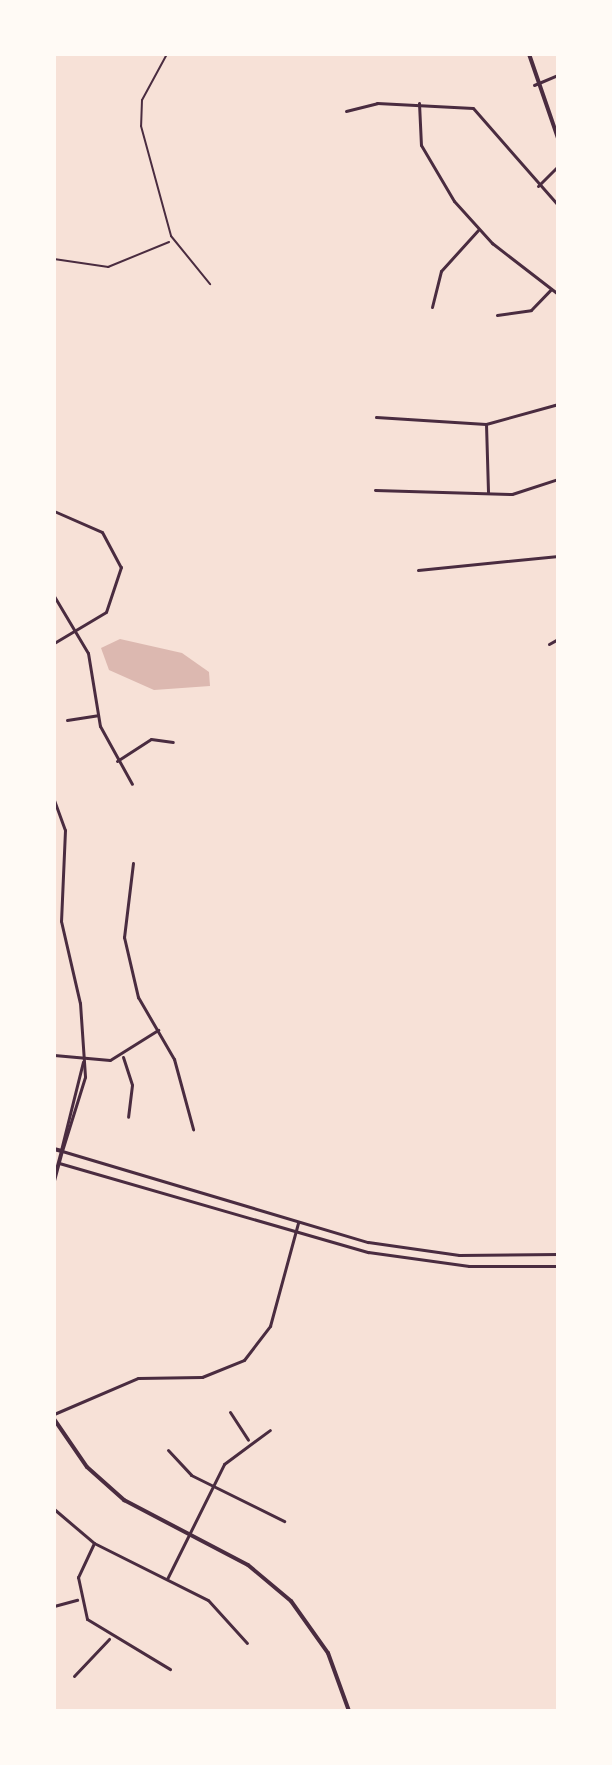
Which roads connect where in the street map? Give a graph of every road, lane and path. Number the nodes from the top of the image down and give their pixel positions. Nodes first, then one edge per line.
1 (167, 54) edge
2 (529, 54) edge
3 (558, 75) edge
4 (534, 85) junction
5 (419, 103) junction
6 (346, 111) dead end
7 (558, 138) edge
8 (558, 166) edge
9 (538, 186) junction
10 (558, 205) edge
11 (478, 230) junction
12 (174, 240) junction
13 (54, 259) edge
14 (210, 284) dead end
15 (551, 289) junction
16 (558, 294) edge
17 (432, 307) dead end
18 (497, 315) dead end
19 (558, 404) edge
20 (376, 417) dead end
21 (486, 424) junction
22 (558, 479) edge
23 (375, 490) dead end
24 (488, 492) junction
25 (54, 511) edge
26 (558, 556) edge
27 (418, 570) dead end
28 (54, 596) edge
29 (78, 630) junction
30 (558, 639) edge
31 (54, 643) edge
32 (549, 644) dead end
33 (98, 715) junction
34 (67, 720) dead end
35 (173, 742) dead end
36 (117, 761) junction
37 (132, 784) dead end
38 (54, 800) edge
39 (133, 863) dead end
40 (158, 1030) junction
41 (54, 1055) edge
42 (123, 1057) junction
43 (83, 1062) junction
44 (128, 1117) dead end
45 (193, 1129) dead end
46 (54, 1149) edge
47 (62, 1151) junction
48 (56, 1162) edge
49 (54, 1181) edge
50 (298, 1223) junction
51 (296, 1233) junction
52 (558, 1254) edge
53 (558, 1266) edge
54 (230, 1412) dead end
55 (54, 1417) edge
56 (270, 1430) dead end
57 (248, 1440) junction
58 (168, 1450) dead end
59 (212, 1486) junction
60 (54, 1509) edge
61 (284, 1521) dead end
62 (189, 1535) junction
63 (94, 1543) junction
64 (167, 1579) junction
65 (79, 1600) junction
66 (54, 1606) edge
67 (110, 1638) junction
68 (247, 1643) dead end
69 (170, 1669) dead end
70 (74, 1676) dead end
71 (349, 1711) edge

1 - 12 lane
2 - 4 street
3 - 4 street
4 - 7 street
5 - 6 street
5 - 9 street
5 - 11 street
8 - 9 street
9 - 10 street
11 - 15 street
11 - 17 street
12 - 13 path
12 - 14 lane
15 - 16 street
15 - 18 street
19 - 21 street
20 - 21 street
21 - 24 street
22 - 24 street
23 - 24 street
25 - 29 street
26 - 27 street
28 - 29 street
29 - 31 street
29 - 33 street
30 - 32 street
33 - 34 street
33 - 36 street
35 - 36 street
36 - 37 street
38 - 43 street
39 - 40 street
40 - 42 street
40 - 45 street
41 - 43 street
42 - 43 street
42 - 44 street
43 - 47 street
43 - 47 street
46 - 47 street
47 - 48 street
47 - 50 street
48 - 49 street
48 - 51 street
50 - 51 street
50 - 52 street
51 - 53 street
51 - 55 street
54 - 57 street
55 - 62 street
56 - 57 street
57 - 59 street
58 - 59 street
59 - 61 street
59 - 62 street
60 - 63 street
62 - 64 street
62 - 71 street
63 - 64 street
63 - 65 street
64 - 68 street
65 - 66 street
65 - 67 street
67 - 69 street
67 - 70 street

